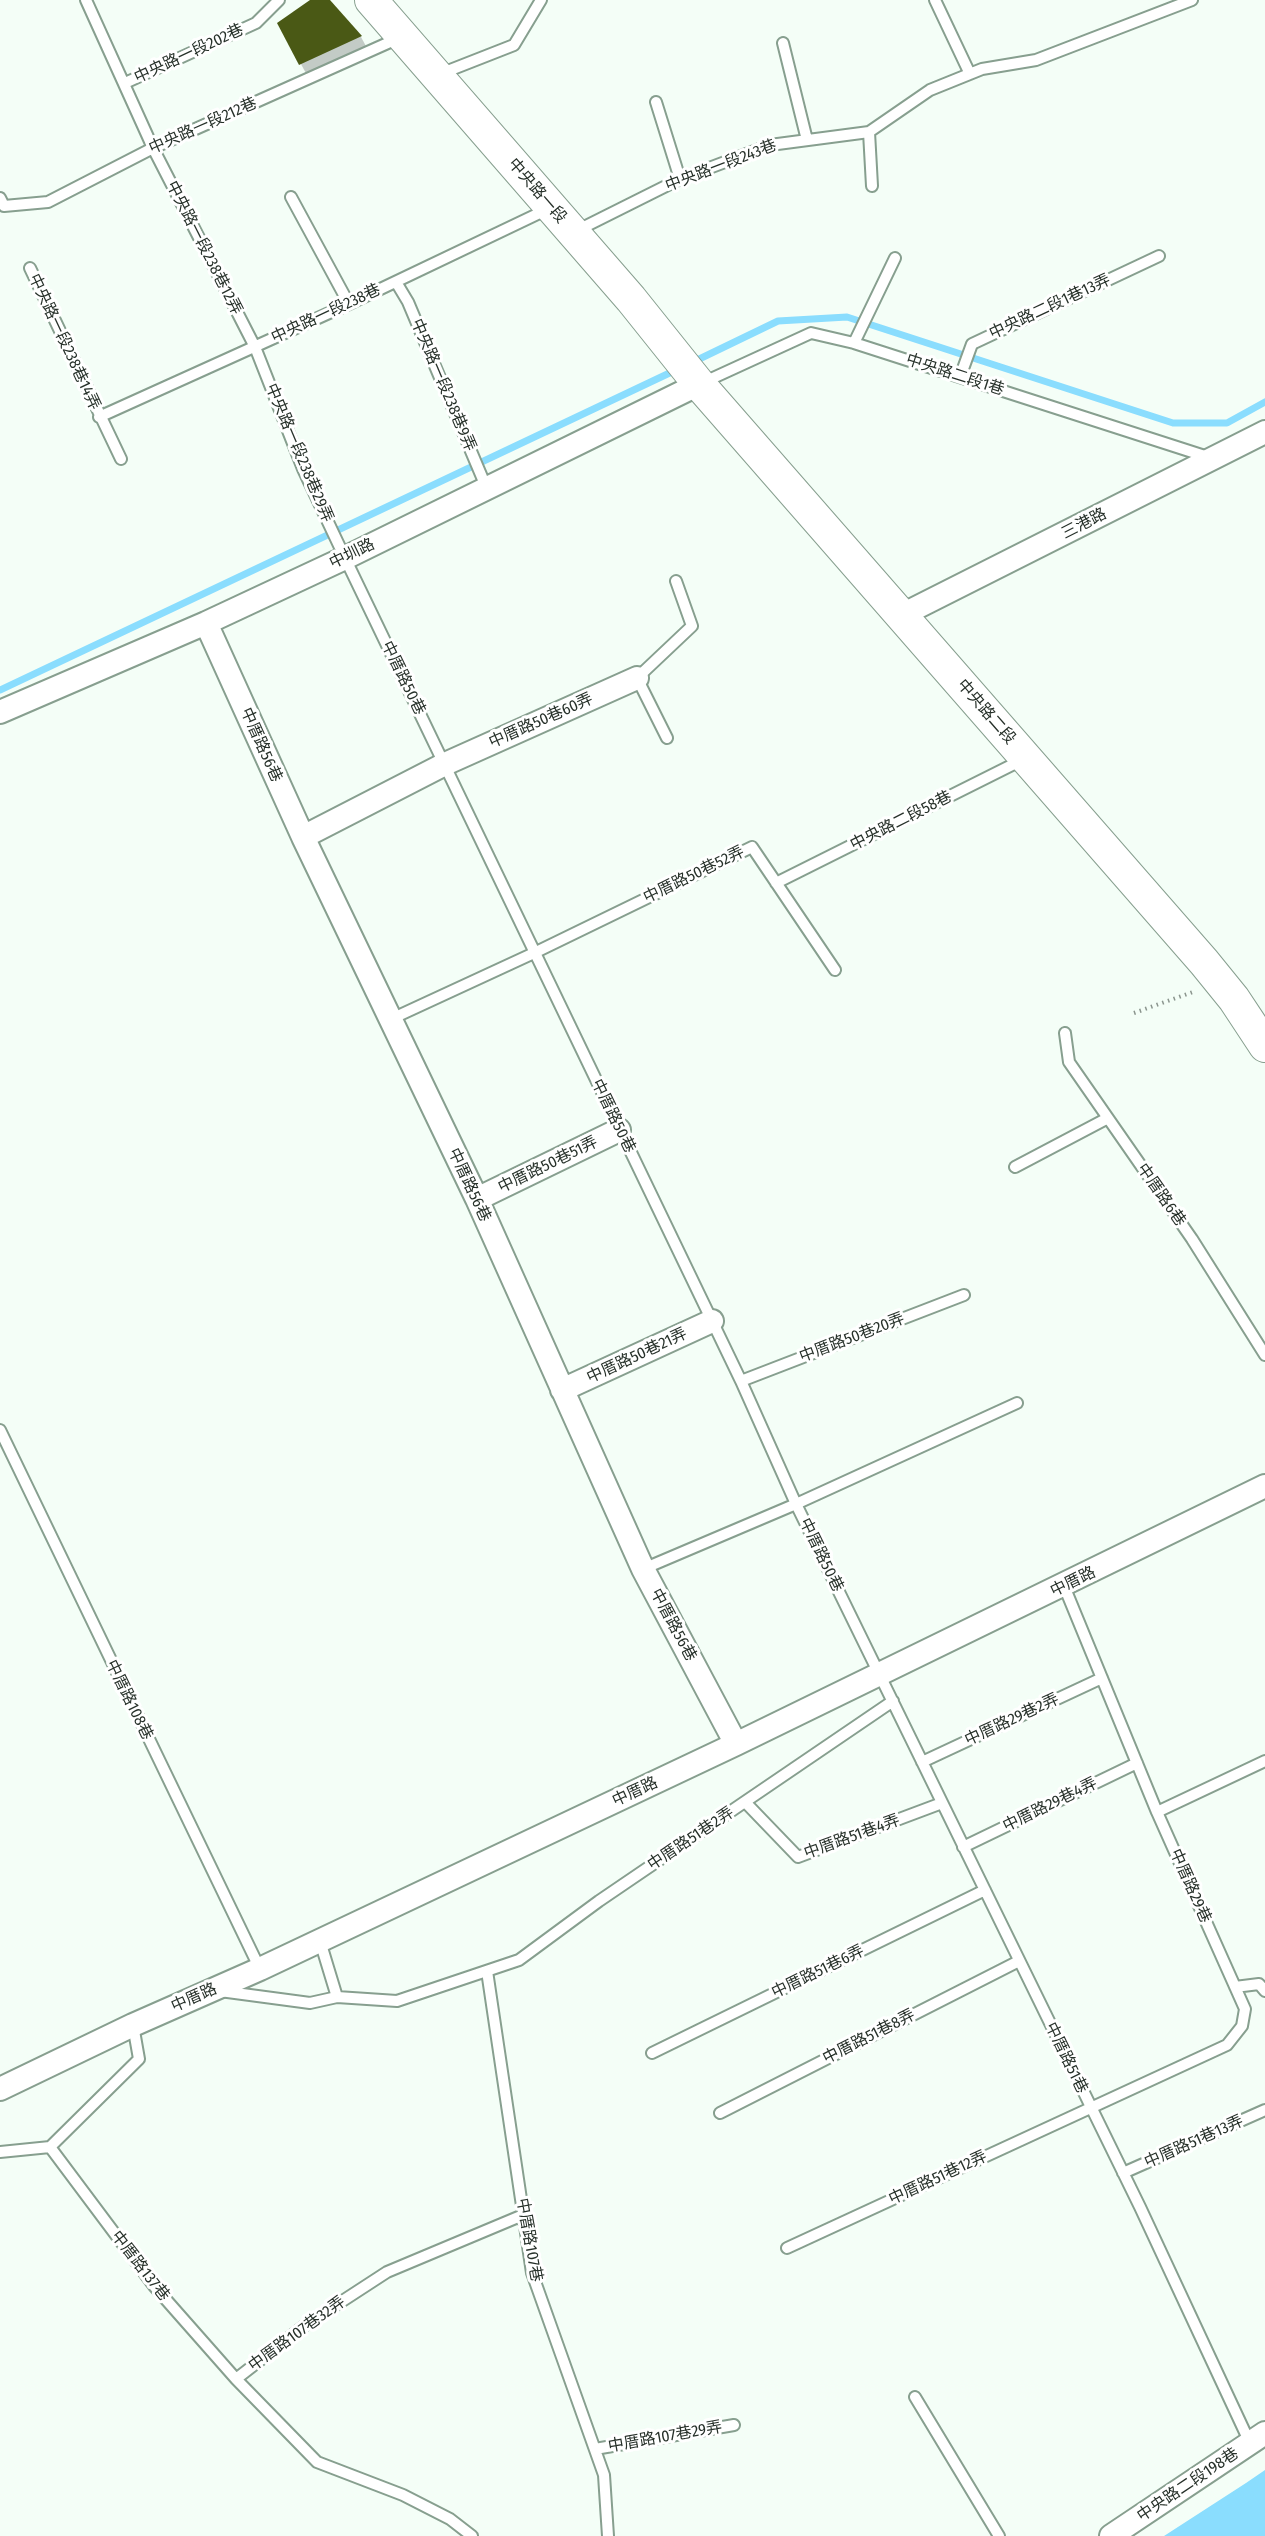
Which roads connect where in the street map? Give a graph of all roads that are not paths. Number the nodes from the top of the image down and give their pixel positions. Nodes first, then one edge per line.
1 (86, 0) edge
2 (279, 0) edge
3 (371, 0) edge
4 (541, 0) edge
5 (935, 0) edge
6 (1192, 0) edge
7 (402, 37) junction
8 (783, 43) dead end
9 (970, 74) junction
10 (437, 75) junction
11 (125, 83) junction
12 (656, 102) dead end
13 (869, 132) junction
14 (807, 140) junction
15 (153, 148) junction
16 (680, 179) junction
17 (872, 186) dead end
18 (291, 197) dead end
19 (2, 202) edge
20 (551, 208) junction
21 (573, 232) junction
22 (1159, 256) dead end
23 (895, 258) dead end
24 (30, 268) dead end
25 (396, 282) junction
26 (349, 304) junction
27 (854, 343) junction
28 (255, 347) junction
29 (960, 377) junction
30 (699, 384) junction
31 (99, 417) junction
32 (1265, 432) edge
33 (121, 459) dead end
34 (1214, 459) junction
35 (488, 489) junction
36 (345, 558) junction
37 (676, 581) dead end
38 (902, 615) junction
39 (206, 623) junction
40 (637, 678) junction
41 (0, 712) edge
42 (667, 738) dead end
43 (1026, 758) junction
44 (445, 764) junction
45 (303, 837) junction
46 (776, 884) junction
47 (534, 953) junction
48 (835, 970) dead end
49 (389, 1020) junction
50 (1065, 1033) dead end
51 (1265, 1046) edge
52 (1108, 1118) junction
53 (619, 1130) junction
54 (1015, 1167) dead end
55 (477, 1199) junction
56 (964, 1295) dead end
57 (711, 1322) junction
58 (1265, 1355) edge
59 (741, 1381) junction
60 (561, 1390) junction
61 (1017, 1403) dead end
62 (0, 1430) edge
63 (1265, 1486) edge
64 (796, 1504) junction
65 (643, 1569) junction
66 (1064, 1586) junction
67 (879, 1675) junction
68 (1102, 1678) junction
69 (892, 1701) junction
70 (736, 1744) junction
71 (1265, 1761) edge
72 (922, 1762) junction
73 (1137, 1763) junction
74 (746, 1803) junction
75 (942, 1803) junction
76 (1157, 1812) junction
77 (963, 1847) junction
78 (985, 1890) junction
79 (320, 1941) junction
80 (1019, 1961) junction
81 (260, 1969) junction
82 (487, 1971) junction
83 (1235, 1987) junction
84 (211, 1990) junction
85 (1265, 1991) edge
86 (337, 1997) junction
87 (134, 2025) junction
88 (652, 2053) dead end
89 (0, 2089) edge
90 (1090, 2108) junction
91 (1265, 2110) edge
92 (720, 2113) dead end
93 (50, 2147) junction
94 (0, 2152) edge
95 (1123, 2173) junction
96 (523, 2215) junction
97 (787, 2248) dead end
98 (236, 2379) junction
99 (915, 2397) dead end
100 (734, 2425) dead end
101 (1258, 2438) edge
102 (595, 2449) junction
103 (472, 2536) edge
104 (608, 2536) edge
105 (999, 2536) edge
106 (1111, 2536) edge

1 - 11 lane, 中央路一段238巷12弄
2 - 11 lane, 中央路一段202巷
3 - 7 street, 中央路一段
4 - 10 lane
5 - 9 lane
6 - 9 lane, 中央路一段243巷
7 - 10 street, 中央路一段
7 - 15 lane, 中央路一段212巷
8 - 14 lane
9 - 13 lane, 中央路一段243巷
10 - 20 street, 中央路一段
11 - 15 lane, 中央路一段238巷12弄
12 - 16 lane
13 - 14 lane, 中央路一段243巷
13 - 17 lane
14 - 16 lane, 中央路一段243巷
15 - 19 lane, 中央路一段212巷
15 - 28 lane, 中央路一段238巷12弄
16 - 21 lane, 中央路一段243巷
18 - 26 lane
20 - 21 street, 中央路一段
20 - 25 lane, 中央路一段238巷
21 - 30 street, 中央路一段
22 - 29 lane, 中央路二段1巷13弄
23 - 27 lane
24 - 31 lane, 中央路一段238巷14弄
25 - 26 lane, 中央路一段238巷
25 - 35 lane, 中央路一段238巷9弄
26 - 28 lane, 中央路一段238巷
27 - 29 lane, 中央路二段1巷
27 - 30 lane, 中央路二段1巷
28 - 31 lane, 中央路一段238巷
28 - 36 lane, 中央路一段238巷29弄
29 - 34 lane, 中央路二段1巷
30 - 35 street, 中圳路
30 - 38 street, 中央路二段
31 - 33 lane, 中央路一段238巷14弄
32 - 34 street, 三港路
34 - 38 street, 三港路
35 - 36 street, 中圳路
36 - 39 street, 中圳路
36 - 44 lane, 中厝路50巷
37 - 40 lane, 中厝路50巷60弄
38 - 43 street, 中央路二段
39 - 41 street, 中圳路
39 - 45 street, 中厝路56巷
40 - 42 lane
40 - 44 street, 中厝路50巷60弄
43 - 46 lane, 中央路二段58巷
43 - 51 street, 中央路二段
44 - 45 street, 中厝路50巷60弄
44 - 47 lane, 中厝路50巷
45 - 49 street, 中厝路56巷
46 - 47 lane, 中厝路50巷52弄
46 - 48 lane, 中厝路50巷52弄
47 - 49 lane
47 - 53 lane, 中厝路50巷
49 - 55 street, 中厝路56巷
50 - 52 lane, 中厝路6巷
52 - 54 lane
52 - 58 lane, 中厝路6巷
53 - 55 street, 中厝路50巷51弄
53 - 57 lane, 中厝路50巷
55 - 60 street, 中厝路56巷
56 - 59 lane, 中厝路50巷20弄
57 - 59 lane, 中厝路50巷
57 - 60 street, 中厝路50巷21弄
59 - 64 lane, 中厝路50巷
60 - 65 street, 中厝路56巷
61 - 64 lane
62 - 81 lane, 中厝路108巷
63 - 66 street, 中厝路
64 - 65 lane
64 - 67 lane, 中厝路50巷
65 - 70 street, 中厝路56巷
66 - 67 street, 中厝路
66 - 68 lane, 中厝路29巷
67 - 69 lane, 中厝路51巷
67 - 70 street, 中厝路
68 - 72 lane, 中厝路29巷2弄
68 - 73 lane, 中厝路29巷
69 - 72 lane, 中厝路51巷
69 - 74 lane, 中厝路51巷2弄
70 - 79 street, 中厝路
71 - 76 lane
72 - 75 lane, 中厝路51巷
73 - 76 lane, 中厝路29巷
73 - 77 lane, 中厝路29巷4弄
74 - 75 lane, 中厝路51巷4弄
74 - 82 lane, 中厝路51巷2弄
75 - 77 lane, 中厝路51巷
76 - 83 lane, 中厝路29巷
77 - 78 lane, 中厝路51巷
78 - 80 lane, 中厝路51巷
78 - 88 lane, 中厝路51巷6弄
79 - 81 street, 中厝路
79 - 86 lane
80 - 90 lane, 中厝路51巷
80 - 92 lane, 中厝路51巷8弄
81 - 84 street, 中厝路
82 - 86 lane, 中厝路51巷2弄
82 - 96 lane, 中厝路107巷
83 - 85 lane
83 - 90 lane, 中厝路29巷
84 - 86 lane, 中厝路51巷2弄
84 - 87 street, 中厝路
87 - 89 street, 中厝路
87 - 93 lane
90 - 95 lane, 中厝路51巷
90 - 97 lane, 中厝路51巷12弄
91 - 95 lane, 中厝路51巷13弄
93 - 94 lane
93 - 98 lane, 中厝路137巷
95 - 101 lane, 中厝路51巷
96 - 98 lane, 中厝路107巷32弄
96 - 102 lane, 中厝路107巷
98 - 103 lane, 中厝路107巷32弄
99 - 105 lane
100 - 102 lane, 中厝路107巷29弄
101 - 106 street, 中央路二段198巷
102 - 104 lane, 中厝路107巷

